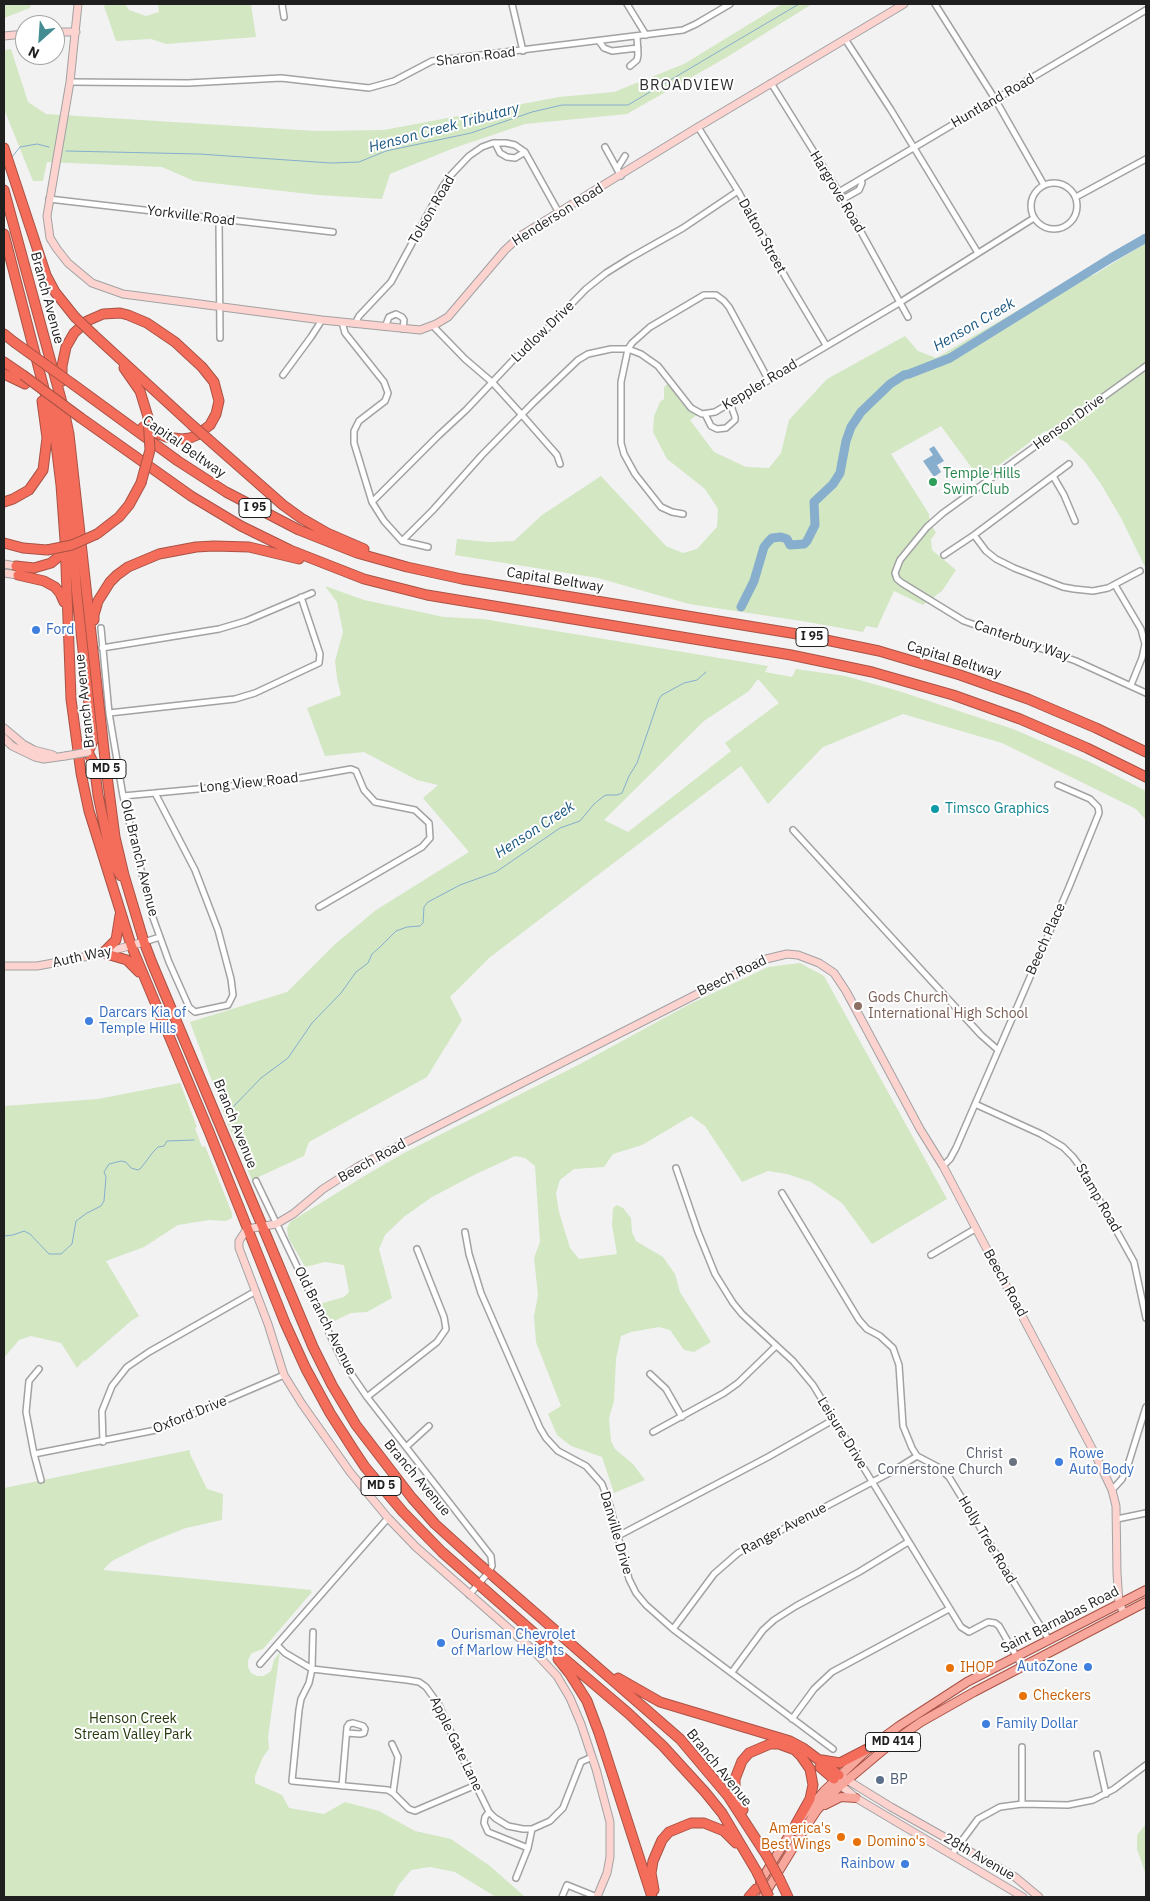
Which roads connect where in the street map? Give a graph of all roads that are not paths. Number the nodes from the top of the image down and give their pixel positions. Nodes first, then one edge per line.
1 (78, 4) edge
2 (282, 4) edge
3 (512, 4) edge
4 (626, 4) edge
5 (730, 4) edge
6 (904, 4) edge
7 (935, 4) edge
8 (1146, 10) edge
9 (284, 17) dead end
10 (65, 32) edge
11 (76, 32) junction
12 (646, 35) junction
13 (637, 36) junction
14 (845, 39) junction
15 (599, 41) junction
16 (638, 48) junction
17 (523, 51) junction
18 (630, 66) dead end
19 (70, 82) junction
20 (771, 83) junction
21 (994, 99) junction
22 (698, 127) junction
23 (495, 143) junction
24 (605, 146) dead end
25 (4, 148) edge
26 (913, 148) junction
27 (525, 152) junction
28 (625, 156) dead end
29 (1146, 159) edge
30 (619, 173) junction
31 (861, 179) junction
32 (1044, 185) junction
33 (4, 190) edge
34 (738, 191) junction
35 (839, 192) junction
36 (1076, 196) junction
37 (49, 199) junction
38 (843, 199) junction
39 (559, 212) junction
40 (1034, 218) junction
41 (219, 220) junction
42 (333, 232) dead end
43 (4, 234) edge
44 (4, 246) edge
45 (978, 253) junction
46 (19, 289) junction
47 (33, 301) junction
48 (899, 303) junction
49 (220, 306) junction
50 (908, 317) dead end
51 (322, 320) junction
52 (342, 322) junction
53 (355, 324) junction
54 (433, 326) junction
55 (385, 327) junction
56 (403, 329) junction
57 (4, 334) edge
58 (94, 334) junction
59 (220, 338) dead end
60 (31, 339) junction
61 (826, 345) junction
62 (628, 349) junction
63 (4, 362) edge
64 (1146, 366) edge
65 (4, 374) edge
66 (283, 375) dead end
67 (24, 380) junction
68 (768, 380) junction
69 (493, 383) junction
70 (74, 385) junction
71 (730, 403) junction
72 (705, 414) junction
73 (522, 415) junction
74 (560, 464) dead end
75 (1069, 464) dead end
76 (1053, 476) junction
77 (75, 483) junction
78 (4, 502) edge
79 (372, 502) junction
80 (683, 514) dead end
81 (1075, 521) dead end
82 (974, 535) junction
83 (66, 540) junction
84 (402, 541) junction
85 (4, 543) edge
86 (428, 547) dead end
87 (944, 554) dead end
88 (4, 564) edge
89 (17, 570) junction
90 (1140, 571) dead end
91 (4, 573) edge
92 (364, 579) junction
93 (462, 579) junction
94 (902, 583) joint
95 (1115, 585) junction
96 (312, 593) dead end
97 (301, 597) junction
98 (67, 609) junction
99 (101, 628) dead end
100 (102, 648) junction
101 (94, 653) junction
102 (1131, 685) junction
103 (1146, 693) edge
104 (109, 713) junction
105 (4, 728) edge
106 (4, 738) edge
107 (1146, 752) edge
108 (89, 755) junction
109 (56, 756) junction
110 (1146, 777) edge
111 (1058, 785) dead end
112 (156, 793) junction
113 (123, 796) junction
114 (793, 830) dead end
115 (126, 884) junction
116 (319, 907) dead end
117 (120, 913) junction
118 (160, 937) junction
119 (144, 942) junction
120 (131, 945) junction
121 (103, 953) junction
122 (4, 966) edge
123 (145, 979) junction
124 (998, 1050) junction
125 (975, 1104) junction
126 (943, 1166) junction
127 (676, 1168) dead end
128 (256, 1181) dead end
129 (782, 1193) dead end
130 (276, 1224) junction
131 (263, 1227) junction
132 (975, 1228) junction
133 (248, 1229) junction
134 (465, 1232) dead end
135 (417, 1250) dead end
136 (931, 1255) dead end
137 (256, 1291) junction
138 (1146, 1318) edge
139 (776, 1346) junction
140 (38, 1369) dead end
141 (650, 1374) dead end
142 (284, 1375) junction
143 (367, 1397) junction
144 (1146, 1408) edge
145 (682, 1417) junction
146 (833, 1420) junction
147 (429, 1426) dead end
148 (653, 1432) dead end
149 (102, 1442) junction
150 (406, 1447) junction
151 (34, 1454) junction
152 (917, 1456) junction
153 (41, 1480) dead end
154 (872, 1482) junction
155 (1112, 1490) junction
156 (1146, 1513) edge
157 (388, 1518) junction
158 (1117, 1520) junction
159 (618, 1536) junction
160 (908, 1542) junction
161 (489, 1572) junction
162 (478, 1584) junction
163 (1146, 1590) edge
164 (469, 1595) junction
165 (1146, 1602) edge
166 (1119, 1603) junction
167 (949, 1609) junction
168 (1124, 1613) junction
169 (673, 1629) junction
170 (313, 1632) dead end
171 (534, 1633) junction
172 (1049, 1640) junction
173 (569, 1641) junction
174 (277, 1645) junction
175 (1017, 1657) junction
176 (260, 1664) dead end
177 (1022, 1666) junction
178 (312, 1669) junction
179 (732, 1672) junction
180 (792, 1719) junction
181 (347, 1732) dead end
182 (392, 1744) dead end
183 (1022, 1747) dead end
184 (793, 1748) junction
185 (869, 1748) junction
186 (833, 1749) dead end
187 (1097, 1754) dead end
188 (592, 1757) junction
189 (817, 1758) junction
190 (1146, 1765) edge
191 (840, 1780) junction
192 (476, 1785) junction
193 (342, 1786) junction
194 (393, 1793) junction
195 (1106, 1794) junction
196 (856, 1798) junction
197 (1022, 1804) junction
198 (817, 1810) junction
199 (490, 1812) junction
200 (796, 1824) junction
201 (532, 1829) junction
202 (760, 1843) junction
203 (959, 1844) junction
204 (528, 1848) junction
205 (952, 1854) junction
206 (750, 1860) junction
207 (516, 1878) dead end
208 (756, 1888) joint
209 (562, 1897) edge
210 (597, 1897) edge
211 (652, 1897) edge
212 (657, 1897) edge
213 (750, 1897) edge
214 (763, 1897) edge
215 (769, 1897) edge
216 (788, 1897) edge
217 (1023, 1897) edge
218 (1039, 1897) edge

1 - 11 street
2 - 9 street
3 - 17 street
4 - 12 street
5 - 12 street, Sharon Road
6 - 14 street, Henderson Road
7 - 21 street
8 - 21 street, Huntland Road
10 - 11 street
11 - 19 street
12 - 13 street, Sharon Road
13 - 15 street, Sharon Road
13 - 16 street
14 - 20 street, Henderson Road
14 - 26 street
15 - 16 street
15 - 17 street, Sharon Road
16 - 18 street
17 - 19 street, Sharon Road
19 - 37 street
20 - 22 street, Henderson Road
20 - 35 street, Hargrove Road
21 - 26 street, Huntland Road
21 - 32 street
22 - 30 street, Henderson Road
22 - 34 street, Dalton Street
23 - 27 street
23 - 27 street
23 - 53 street, Tolson Road
24 - 30 street
25 - 58 highway, bridge
26 - 31 street, Huntland Road
26 - 45 street
27 - 39 street
28 - 30 street
29 - 36 street
30 - 39 street, Henderson Road
31 - 35 street, Huntland Road
31 - 38 street
32 - 36 street
32 - 40 street
33 - 47 highway, Branch Avenue / MD 5
34 - 61 street, Dalton Street
34 - 69 street, Ludlow Drive
35 - 38 street, Hargrove Road
36 - 40 street
37 - 41 street, Yorkville Road
37 - 49 street, Henderson Road
38 - 48 street, Hargrove Road
39 - 54 street, Henderson Road
40 - 45 street, Keppler Road
41 - 42 street, Yorkville Road
41 - 49 street
43 - 46 highway, Branch Avenue / MD 5
44 - 46 highway
45 - 48 street, Keppler Road
46 - 60 highway, Branch Avenue / MD 5
47 - 77 highway, Branch Avenue / MD 5
47 - 108 highway
48 - 50 street, Hargrove Road
48 - 61 street, Keppler Road
49 - 51 street, Henderson Road
49 - 59 street
51 - 52 street, Henderson Road
51 - 66 street
52 - 53 street, Henderson Road
52 - 79 street
53 - 55 street, Henderson Road
54 - 56 street, Henderson Road
54 - 69 street
55 - 56 street, Henderson Road
55 - 56 street
57 - 70 highway, Capital Beltway / I 95, bridge
58 - 85 highway, bridge
58 - 93 highway, bridge
60 - 78 highway
60 - 83 highway, Branch Avenue / MD 5
61 - 68 street, Keppler Road
62 - 68 street
62 - 72 street, Keppler Road
62 - 73 street, Keppler Road
62 - 80 street
63 - 67 highway, I 95
64 - 94 street, Henson Drive
65 - 67 highway
67 - 92 highway, I 95, bridge
68 - 71 street, Keppler Road
69 - 73 street
69 - 79 street, Ludlow Drive
70 - 77 highway
70 - 93 highway, Capital Beltway / I 95
71 - 72 street, Keppler Road
71 - 72 street
73 - 74 street
73 - 84 street, Keppler Road
75 - 76 street
76 - 81 street
76 - 82 street
77 - 101 highway, Branch Avenue / MD 5
79 - 84 street
82 - 87 street
82 - 95 street
83 - 89 highway
83 - 98 highway, Branch Avenue / MD 5
84 - 86 street
88 - 89 street
89 - 91 street
89 - 98 highway
90 - 95 street
92 - 101 highway
92 - 110 highway, I 95
93 - 107 highway, Capital Beltway / I 95
94 - 102 street, Canterbury Way
95 - 102 street
96 - 97 street
97 - 100 street
97 - 104 street
98 - 117 highway, Branch Avenue / MD 5
99 - 100 street, Old Branch Avenue
100 - 104 street, Old Branch Avenue
101 - 115 highway, Branch Avenue / MD 5
102 - 103 street, Canterbury Way
104 - 113 street, Old Branch Avenue
105 - 109 street
106 - 109 street
108 - 109 street, bridge
108 - 115 highway
111 - 124 street, Beech Place
112 - 113 street, Long View Road
112 - 116 street, Long View Road
112 - 118 street, Old Branch Avenue
113 - 118 street, Old Branch Avenue
114 - 124 street
115 - 119 highway, Branch Avenue / MD 5
117 - 120 highway, Branch Avenue / MD 5
117 - 121 highway
118 - 119 street, Auth Way
119 - 120 street, Auth Way
119 - 131 highway, Branch Avenue / MD 5
120 - 121 street, Auth Way
120 - 123 highway, Branch Avenue / MD 5
121 - 122 street, Auth Way
121 - 123 highway
123 - 133 highway, Branch Avenue / MD 5
124 - 125 street, Beech Place
125 - 126 street, Beech Place
125 - 138 street, Stamp Road
126 - 130 street, Beech Road
126 - 132 street, Beech Road
127 - 139 street, Leisure Drive
128 - 130 street, Old Branch Avenue
129 - 152 street
130 - 131 street, Beech Road
130 - 143 street, Old Branch Avenue
131 - 133 street, Beech Road
131 - 161 highway, Branch Avenue / MD 5
132 - 136 street
132 - 155 street, Beech Road
133 - 137 street
133 - 162 highway, Branch Avenue / MD 5
134 - 159 street, Danville Drive
135 - 143 street
137 - 142 street
137 - 149 street
139 - 145 street
139 - 146 street, Leisure Drive
140 - 151 street
141 - 145 street
142 - 149 street, Oxford Drive
142 - 157 street
143 - 150 street, Old Branch Avenue
144 - 155 street
145 - 148 street
146 - 154 street, Leisure Drive
146 - 159 street
147 - 150 street
149 - 151 street, Oxford Drive
150 - 161 street, Old Branch Avenue
151 - 153 street
152 - 154 street, Ranger Avenue
152 - 172 street, Holly Tree Road
154 - 160 street, Leisure Drive
154 - 169 street, Ranger Avenue
155 - 158 street
156 - 158 street
157 - 164 street
157 - 174 street
158 - 166 street
159 - 169 street, Danville Drive
160 - 167 street, Leisure Drive
160 - 179 street
161 - 162 street
161 - 173 highway, Branch Avenue / MD 5
162 - 164 street
162 - 171 highway, Branch Avenue / MD 5
163 - 166 main road, Saint Barnabas Road / MD 414
164 - 188 street
165 - 168 main road, Saint Barnabas Road / MD 414
166 - 168 street
166 - 172 main road, Saint Barnabas Road / MD 414
167 - 175 street, Leisure Drive
167 - 180 street
168 - 177 main road, Saint Barnabas Road / MD 414
169 - 179 street, Danville Drive
170 - 178 street
171 - 206 highway, Branch Avenue / MD 5
171 - 211 highway
172 - 175 main road, Saint Barnabas Road / MD 414
173 - 189 highway
173 - 202 highway, Branch Avenue / MD 5
174 - 176 street
174 - 178 street, Apple Gate Lane
175 - 177 street, Leisure Drive
175 - 185 main road, Saint Barnabas Road / MD 414
177 - 191 main road, Saint Barnabas Road / MD 414
178 - 192 street, Apple Gate Lane
178 - 193 street
179 - 180 street, Danville Drive
180 - 186 street, Danville Drive
181 - 193 street
182 - 194 street
183 - 197 street
184 - 191 highway
184 - 200 highway
184 - 202 highway
185 - 189 highway
185 - 191 main road, Saint Barnabas Road / MD 414
187 - 195 street
188 - 201 street
188 - 210 street
189 - 191 highway
190 - 195 street
191 - 196 street, 28th Avenue
191 - 198 main road, Saint Barnabas Road / MD 414
191 - 200 main road, Saint Barnabas Road / MD 414
191 - 203 street, 28th Avenue
192 - 194 street
192 - 199 street, Apple Gate Lane
193 - 194 street
195 - 197 street
196 - 198 main road
196 - 205 street, 28th Avenue
197 - 203 street
198 - 214 main road, Saint Barnabas Road / MD 414
199 - 201 street, Apple Gate Lane
199 - 204 street
200 - 208 main road, Saint Barnabas Road / MD 414
201 - 204 street
202 - 216 highway, Branch Avenue / MD 5, bridge
203 - 205 street
203 - 218 street, 28th Avenue
204 - 207 street
205 - 217 street, 28th Avenue
206 - 212 highway
206 - 215 highway, Branch Avenue / MD 5, bridge
208 - 213 highway
209 - 210 street

